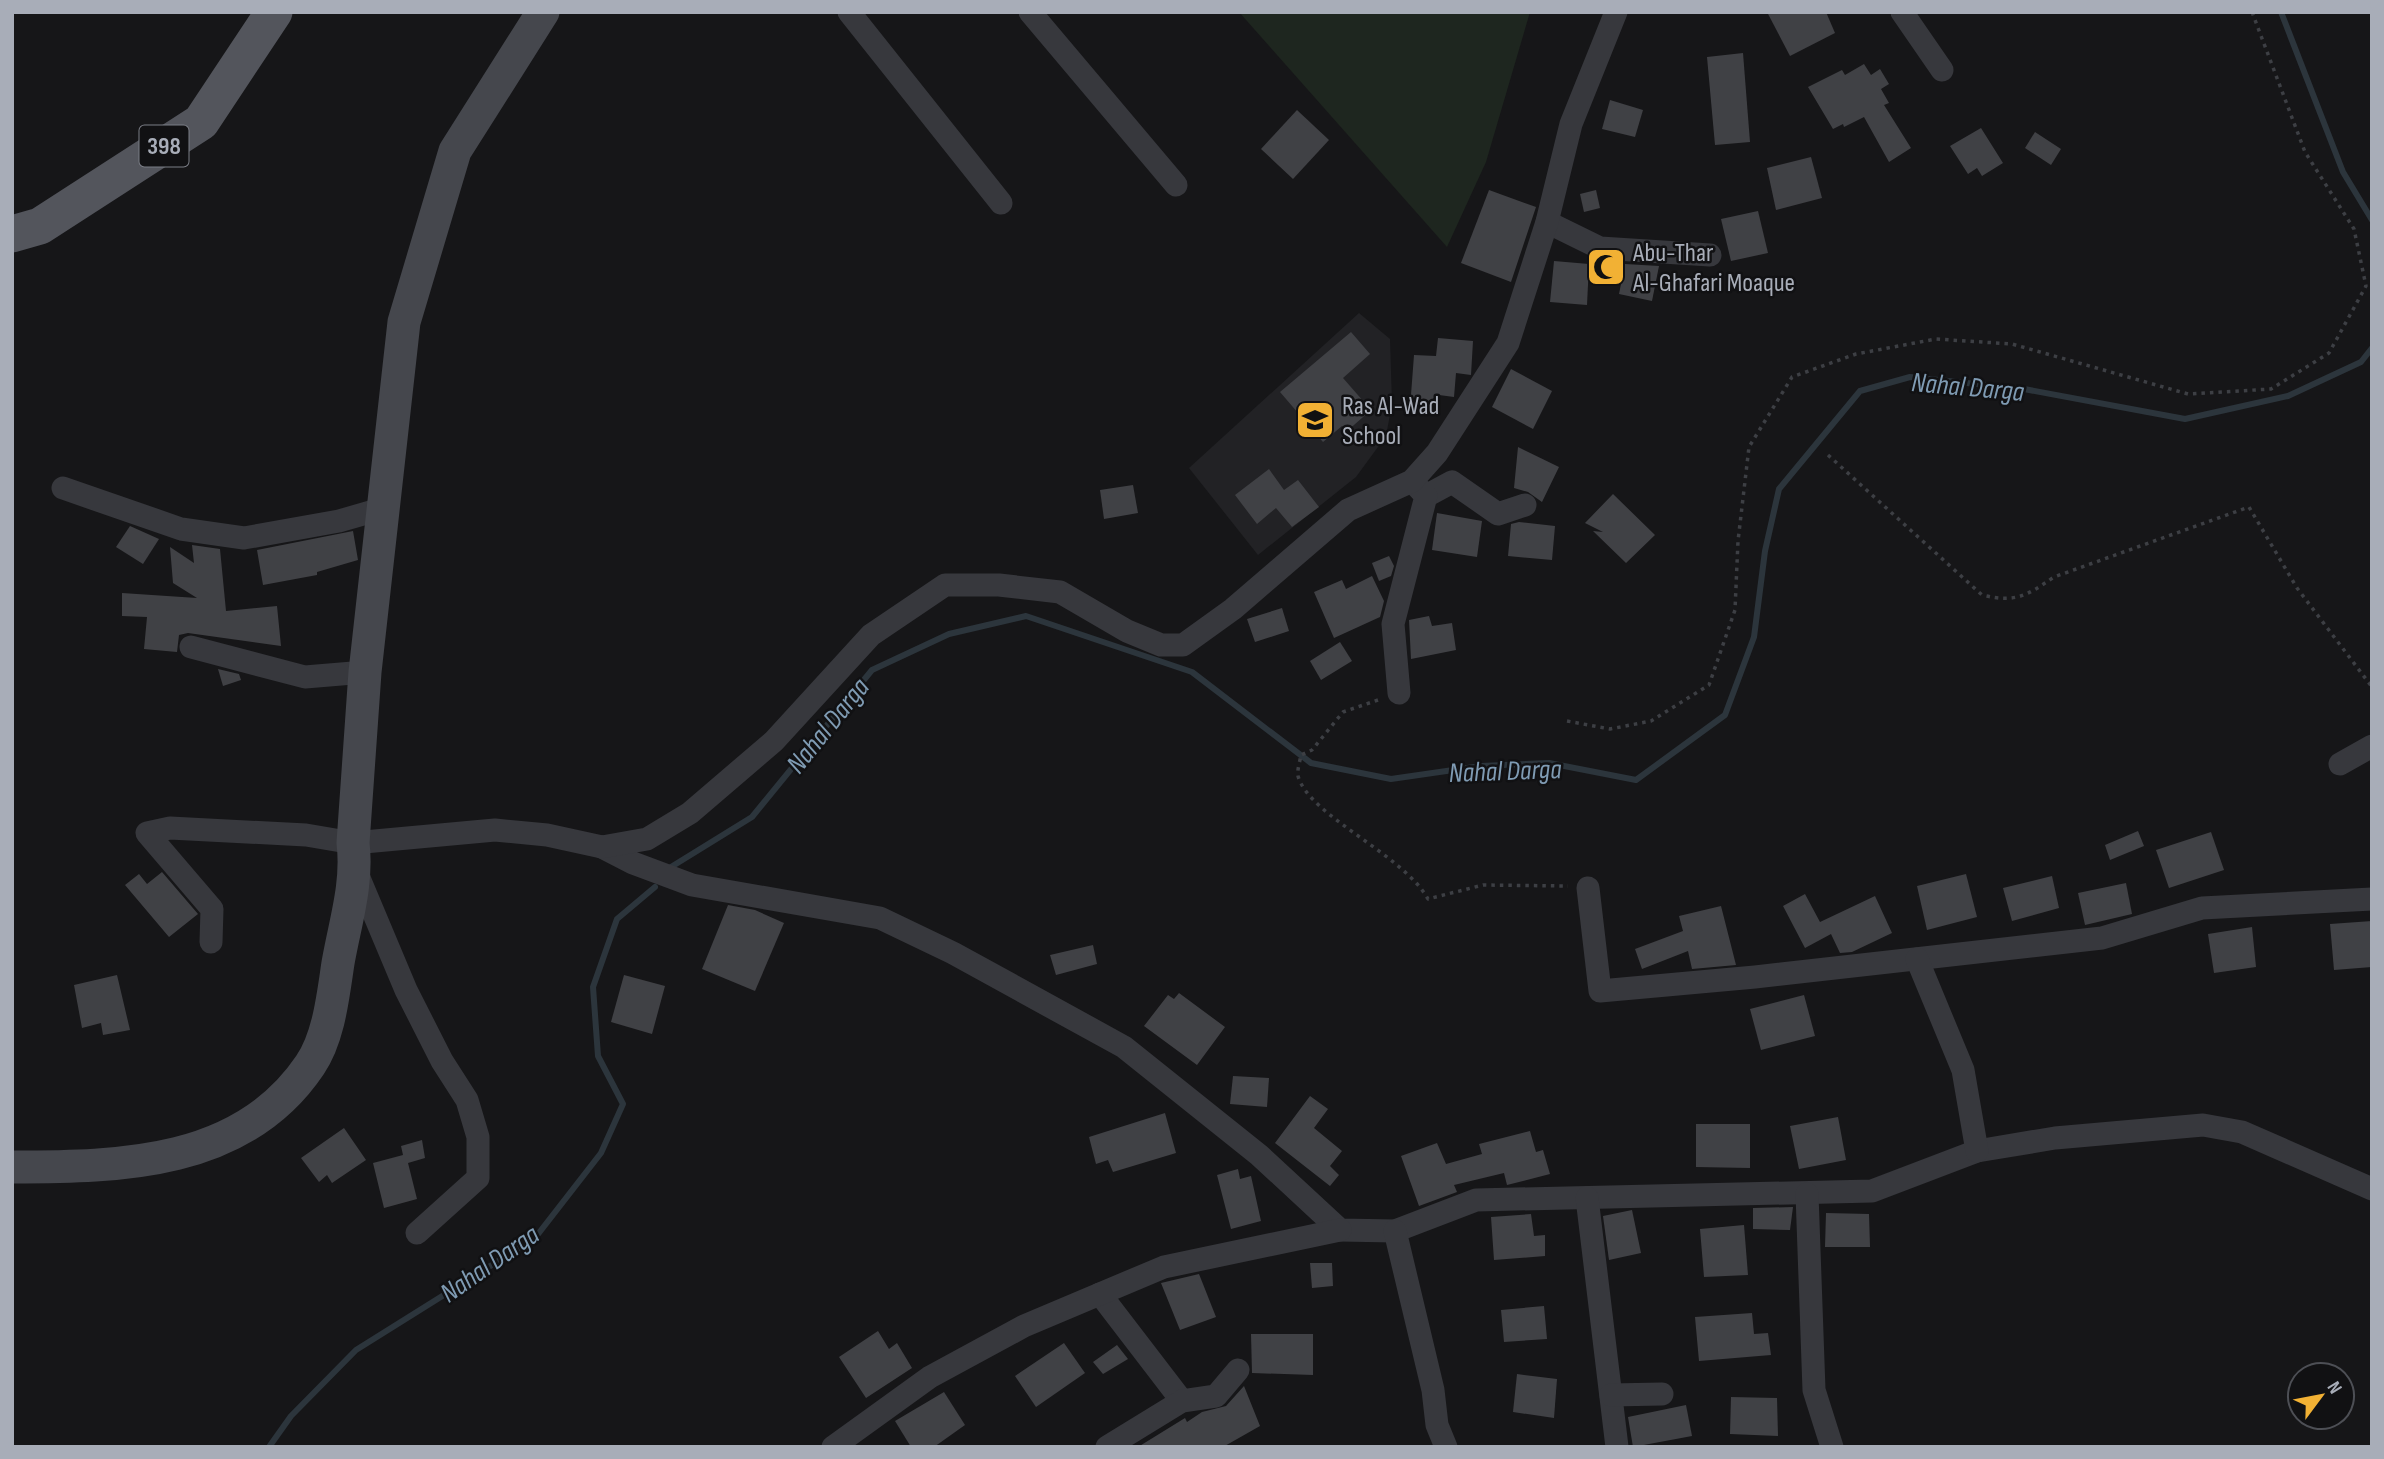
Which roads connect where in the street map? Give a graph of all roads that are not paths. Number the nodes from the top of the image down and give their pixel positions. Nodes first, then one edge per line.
1 (274, 12) edge
2 (543, 12) edge
3 (849, 12) edge
4 (1030, 12) edge
5 (1616, 12) edge
6 (1902, 12) edge
7 (1942, 70) dead end
8 (1175, 185) dead end
9 (1001, 203) dead end
10 (1547, 222) junction
11 (12, 234) edge
12 (1710, 255) dead end
13 (63, 488) dead end
14 (1419, 489) junction
15 (1525, 505) dead end
16 (384, 508) junction
17 (191, 647) dead end
18 (365, 672) junction
19 (1399, 693) road end
20 (2372, 746) edge
21 (2340, 764) dead end
22 (602, 848) junction
23 (354, 857) junction
24 (1588, 888) road end
25 (2372, 899) edge
26 (211, 942) dead end
27 (1917, 959) junction
28 (1977, 1151) junction
29 (12, 1167) edge
30 (2372, 1189) edge
31 (1807, 1194) junction
32 (1587, 1198) junction
33 (1340, 1230) junction
34 (1395, 1231) junction
35 (417, 1233) dead end
36 (1100, 1294) junction
37 (1238, 1370) dead end
38 (1661, 1394) dead end
39 (1611, 1395) junction
40 (1182, 1401) junction
41 (833, 1447) edge
42 (1107, 1447) edge
43 (1446, 1447) edge
44 (1617, 1447) edge
45 (1832, 1447) edge

1 - 11 main road, 398
2 - 16 street
3 - 9 street
4 - 8 street
5 - 10 street
6 - 7 street
10 - 12 street
10 - 14 street
13 - 16 street
14 - 15 street
14 - 19 street
14 - 22 street
16 - 18 street
17 - 18 street
18 - 23 street
20 - 21 street
22 - 23 street
22 - 33 street
23 - 26 street
23 - 29 street
23 - 35 street
24 - 27 street
25 - 27 street
27 - 28 street
28 - 30 street
28 - 31 street
31 - 32 street
31 - 45 street
32 - 34 street
32 - 39 street
33 - 34 street
33 - 36 street
34 - 43 street
36 - 40 street
36 - 41 street
37 - 40 street
38 - 39 street
39 - 44 street
40 - 42 street

